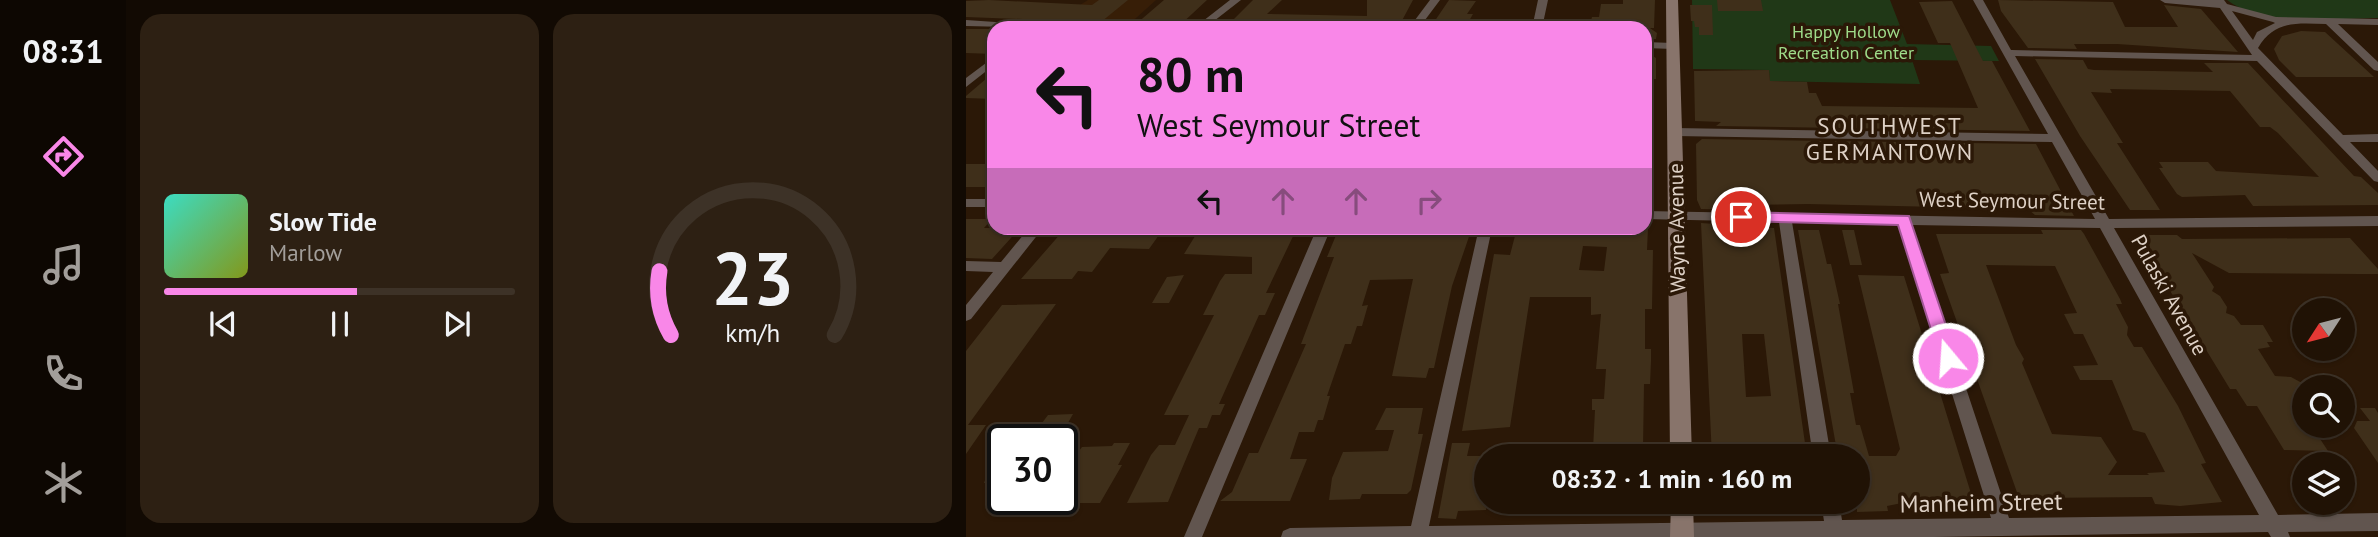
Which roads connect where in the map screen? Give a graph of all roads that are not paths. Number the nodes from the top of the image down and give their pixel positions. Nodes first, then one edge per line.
1 (1236, 0) edge
2 (1435, 0) edge
3 (1543, 0) edge
4 (1672, 0) edge
5 (1979, 0) edge
6 (2165, 0) edge
7 (2221, 3) edge
8 (1208, 21) edge
9 (1419, 21) edge
10 (1538, 21) edge
11 (2289, 21) junction
12 (2329, 21) junction
13 (2378, 22) edge
14 (966, 23) edge
15 (987, 25) edge
16 (1652, 45) edge
17 (1673, 46) junction
18 (2008, 53) junction
19 (2257, 53) junction
20 (987, 66) edge
21 (2378, 68) edge
22 (966, 84) edge
23 (1675, 132) junction
24 (2056, 138) junction
25 (2378, 138) edge
26 (2339, 139) junction
27 (2378, 178) edge
28 (966, 203) edge
29 (987, 203) edge
30 (1652, 215) edge
31 (1676, 216) junction
32 (1785, 218) junction
33 (1904, 220) junction
34 (2378, 221) edge
35 (2104, 224) junction
36 (1030, 235) edge
37 (1321, 235) edge
38 (1483, 235) edge
39 (966, 266) edge
40 (1005, 267) junction
41 (966, 315) edge
42 (1681, 444) edge
43 (1820, 444) edge
44 (1682, 514) edge
45 (1831, 514) edge
46 (2378, 522) edge
47 (2003, 527) junction
48 (1834, 530) junction
49 (2277, 530) edge
50 (2045, 532) edge
51 (1682, 535) edge
52 (1378, 536) edge
53 (1418, 536) edge
54 (1479, 536) edge
55 (1193, 537) edge
56 (1290, 537) edge

1 - 8 street
2 - 9 street
3 - 10 street
4 - 17 main road, Wayne Avenue
5 - 18 street, Pulaski Avenue
6 - 7 street
7 - 11 street
7 - 19 street
11 - 12 street
11 - 19 street
12 - 13 street
12 - 21 street
14 - 15 street
16 - 17 street
17 - 23 main road, Wayne Avenue
18 - 19 street
18 - 24 street, Pulaski Avenue
19 - 26 street
20 - 22 street
23 - 24 street
23 - 31 main road, Wayne Avenue
24 - 35 street, Pulaski Avenue
25 - 26 street
26 - 27 street
28 - 29 street
30 - 31 street, West Seymour Street
31 - 32 street, West Seymour Street
31 - 42 main road, Wayne Avenue
32 - 33 street, West Seymour Street
32 - 43 street
33 - 35 street, West Seymour Street
33 - 47 street
34 - 35 street, West Seymour Street
35 - 49 street, Pulaski Avenue
36 - 40 street
37 - 55 street
38 - 53 street
39 - 40 street
40 - 41 street
44 - 51 main road
45 - 48 street
46 - 49 street, Manheim Street
47 - 48 street, Manheim Street
47 - 50 street, Manheim Street
48 - 51 street, Manheim Street
49 - 50 street, Manheim Street
51 - 54 street, Manheim Street
52 - 53 street, Manheim Street
52 - 56 street, Manheim Street
53 - 54 street, Manheim Street

